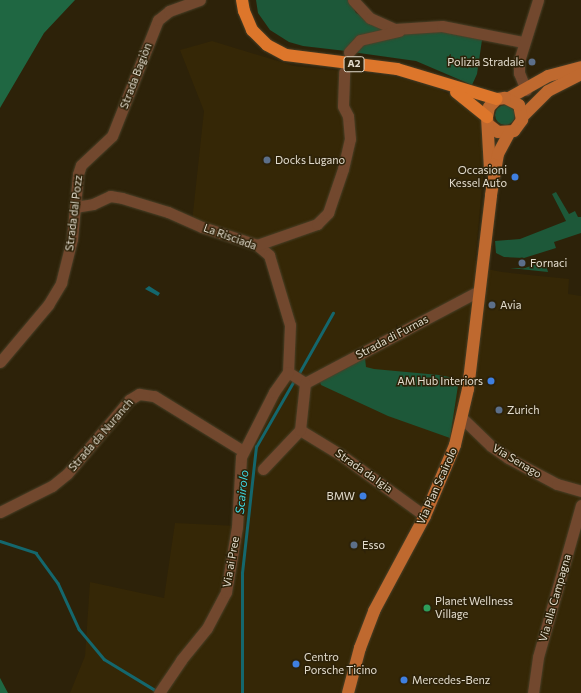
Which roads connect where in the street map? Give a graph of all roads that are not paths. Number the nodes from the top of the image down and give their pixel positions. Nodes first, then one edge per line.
1 (200, 0) edge
2 (242, 0) edge
3 (353, 0) edge
4 (538, 0) edge
5 (406, 30) junction
6 (523, 42) junction
7 (349, 52) dead end
8 (581, 67) edge
9 (344, 72) dead end
10 (581, 74) edge
11 (432, 79) junction
12 (526, 90) junction
13 (509, 98) junction
14 (497, 99) junction
15 (523, 116) junction
16 (488, 121) junction
17 (509, 133) junction
18 (82, 165) joint
19 (491, 195) junction
20 (75, 207) junction
21 (257, 245) junction
22 (480, 291) junction
23 (0, 362) edge
24 (288, 372) junction
25 (305, 383) junction
26 (462, 418) junction
27 (300, 430) junction
28 (243, 451) junction
29 (263, 469) dead end
30 (581, 491) edge
31 (581, 505) edge
32 (0, 512) edge
33 (425, 516) junction
34 (159, 693) edge
35 (348, 693) edge
36 (533, 693) edge

1 - 18 street, Strada Bagiòn
2 - 11 highway, A2
3 - 5 street
4 - 6 street
5 - 6 street
5 - 7 street
6 - 12 street
8 - 12 main road
9 - 21 street
10 - 15 main road
11 - 14 highway, A2
11 - 16 highway, A2
12 - 13 main road
13 - 14 main road
13 - 15 main road
14 - 16 main road
15 - 17 main road
16 - 17 main road
16 - 19 main road, Via Pian Scairolo
17 - 19 main road, Via Pian Scairolo
18 - 20 street, Strada dal Pozz
19 - 22 main road, Via Pian Scairolo
20 - 21 street, La Risciada
20 - 23 street, Strada dal Pozz
21 - 24 street, La Risciada
22 - 25 street, Strada di Furnas
22 - 26 main road, Via Pian Scairolo
24 - 25 street
24 - 28 street, Via ai Pree
25 - 27 street
26 - 30 street, Via Senago
26 - 33 main road, Via Pian Scairolo
27 - 29 street
27 - 33 street, Strada da Igia
28 - 32 street, Strada da Nuranch
28 - 34 street, Via ai Pree
31 - 36 street, Via alla Campagna
33 - 35 main road, Via Pian Scairolo

